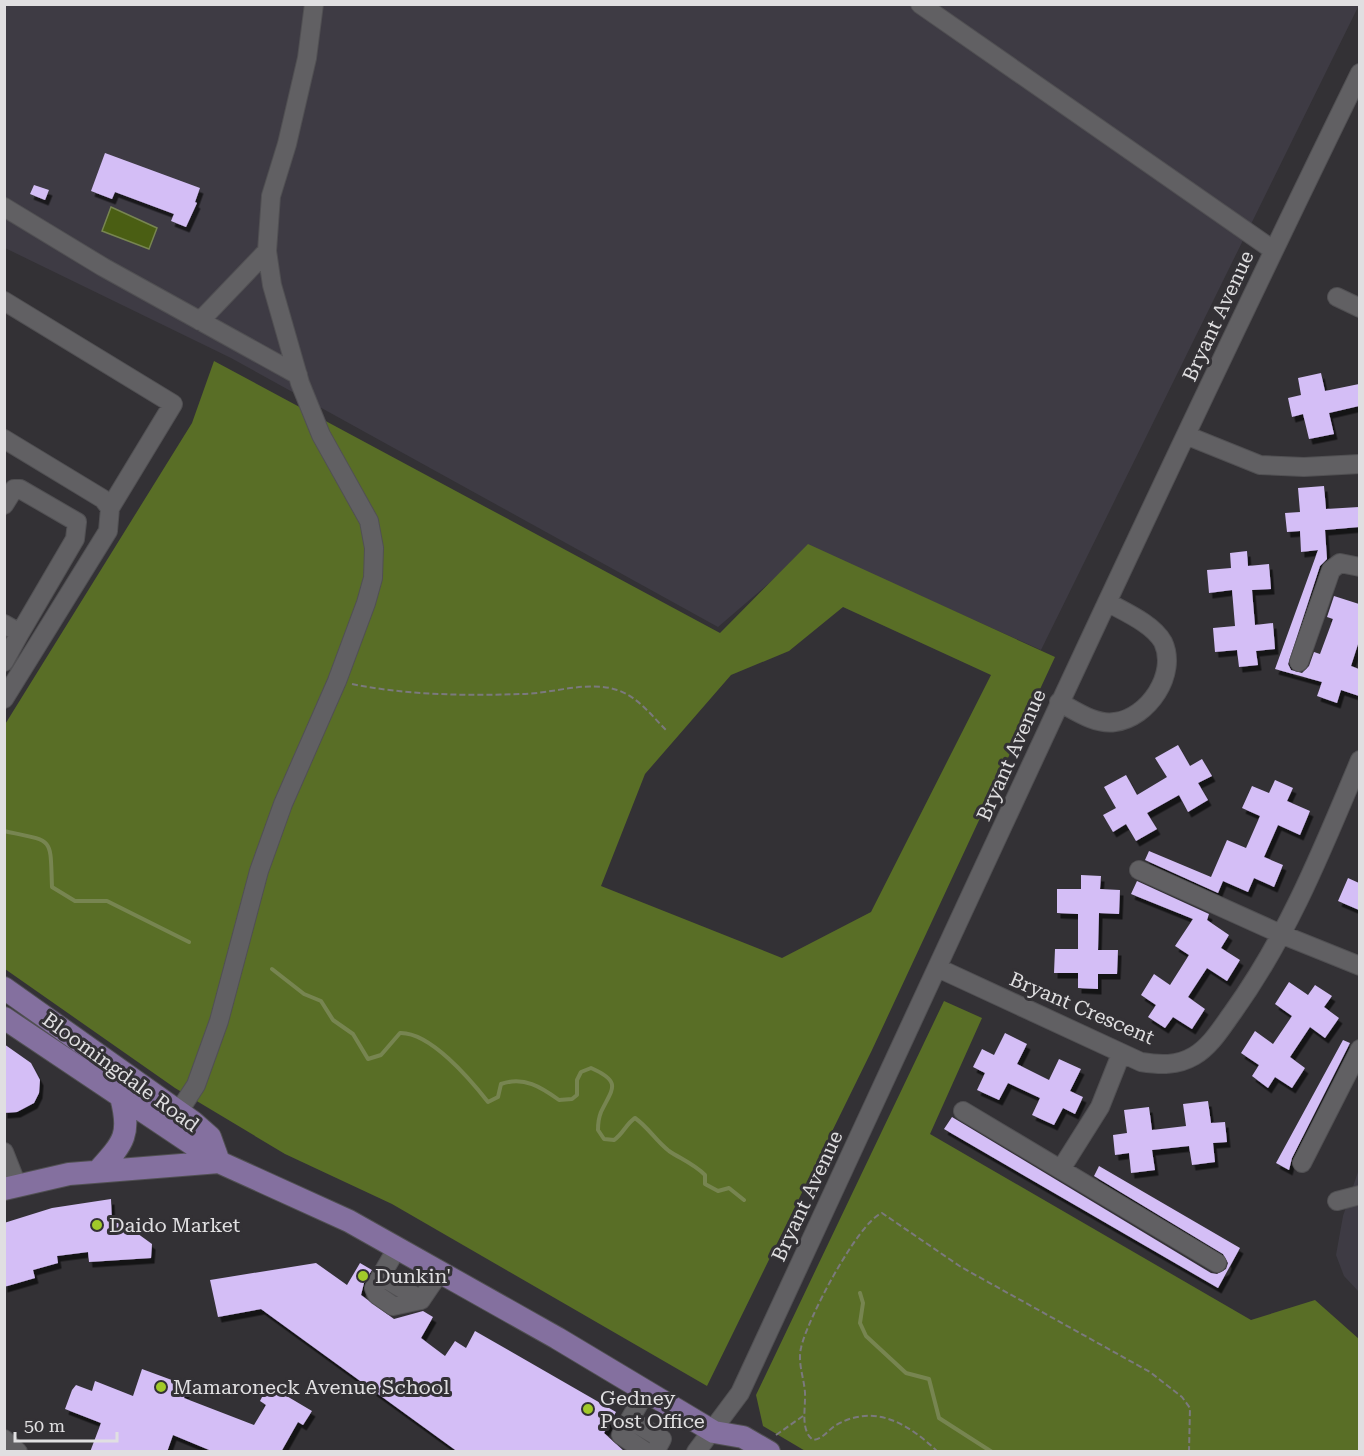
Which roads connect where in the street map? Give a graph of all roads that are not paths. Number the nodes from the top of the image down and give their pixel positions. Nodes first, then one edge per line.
1 (314, 4) edge
2 (920, 4) edge
3 (1359, 73) edge
4 (4, 207) edge
5 (1273, 250) junction
6 (267, 251) junction
7 (1337, 297) dead end
8 (4, 301) edge
9 (1359, 309) edge
10 (200, 321) junction
11 (298, 375) junction
12 (1188, 436) junction
13 (4, 439) edge
14 (1359, 464) edge
15 (4, 505) edge
16 (110, 508) junction
17 (1359, 567) edge
18 (1107, 602) junction
19 (12, 629) edge
20 (5, 660) edge
21 (1299, 662) dead end
22 (22, 671) junction
23 (4, 699) edge
24 (1059, 702) junction
25 (1359, 760) edge
26 (1355, 781) edge
27 (1139, 870) dead end
28 (1283, 935) junction
29 (1359, 966) edge
30 (938, 968) junction
31 (4, 988) edge
32 (4, 1018) edge
33 (1359, 1049) edge
34 (1121, 1053) junction
35 (121, 1096) junction
36 (179, 1111) junction
37 (963, 1111) dead end
38 (4, 1152) edge
39 (219, 1162) junction
40 (1302, 1163) dead end
41 (1061, 1169) junction
42 (98, 1171) junction
43 (11, 1187) edge
44 (1359, 1195) edge
45 (1337, 1201) dead end
46 (397, 1248) junction
47 (1217, 1263) dead end
48 (440, 1272) junction
49 (646, 1391) junction
50 (714, 1432) junction
51 (4, 1439) edge
52 (657, 1450) edge
53 (18, 1452) edge
54 (696, 1452) edge
55 (727, 1452) edge
56 (769, 1452) edge

1 - 6 street
2 - 5 street
3 - 5 street, Bryant Avenue
4 - 10 street
5 - 12 street, Bryant Avenue
6 - 10 street
6 - 11 street
7 - 9 street
8 - 16 street
10 - 11 street
11 - 36 street
12 - 14 street
12 - 18 street, Bryant Avenue
13 - 16 street
15 - 19 street
16 - 22 street
17 - 21 street
18 - 24 street, Bryant Avenue
18 - 24 street
19 - 20 street
20 - 22 street
22 - 23 street
24 - 30 street, Bryant Avenue
25 - 26 street, Bryant Crescent
26 - 28 street, Bryant Crescent
27 - 28 street
28 - 29 street
28 - 34 street, Bryant Crescent
30 - 34 street, Bryant Crescent
30 - 50 street, Bryant Avenue
31 - 36 main road, Bloomingdale Road
32 - 35 main road, Bloomingdale Road
33 - 40 street
34 - 41 street
35 - 39 main road, Bloomingdale Road
35 - 42 main road
36 - 39 main road, Bloomingdale Road
37 - 41 street
38 - 43 street
39 - 42 main road
39 - 46 main road
41 - 47 street
42 - 43 main road
44 - 45 street
46 - 48 main road
46 - 48 street
48 - 49 main road
49 - 50 main road
49 - 52 street
50 - 54 street, Bryant Avenue
50 - 55 main road
50 - 56 main road
51 - 53 street

